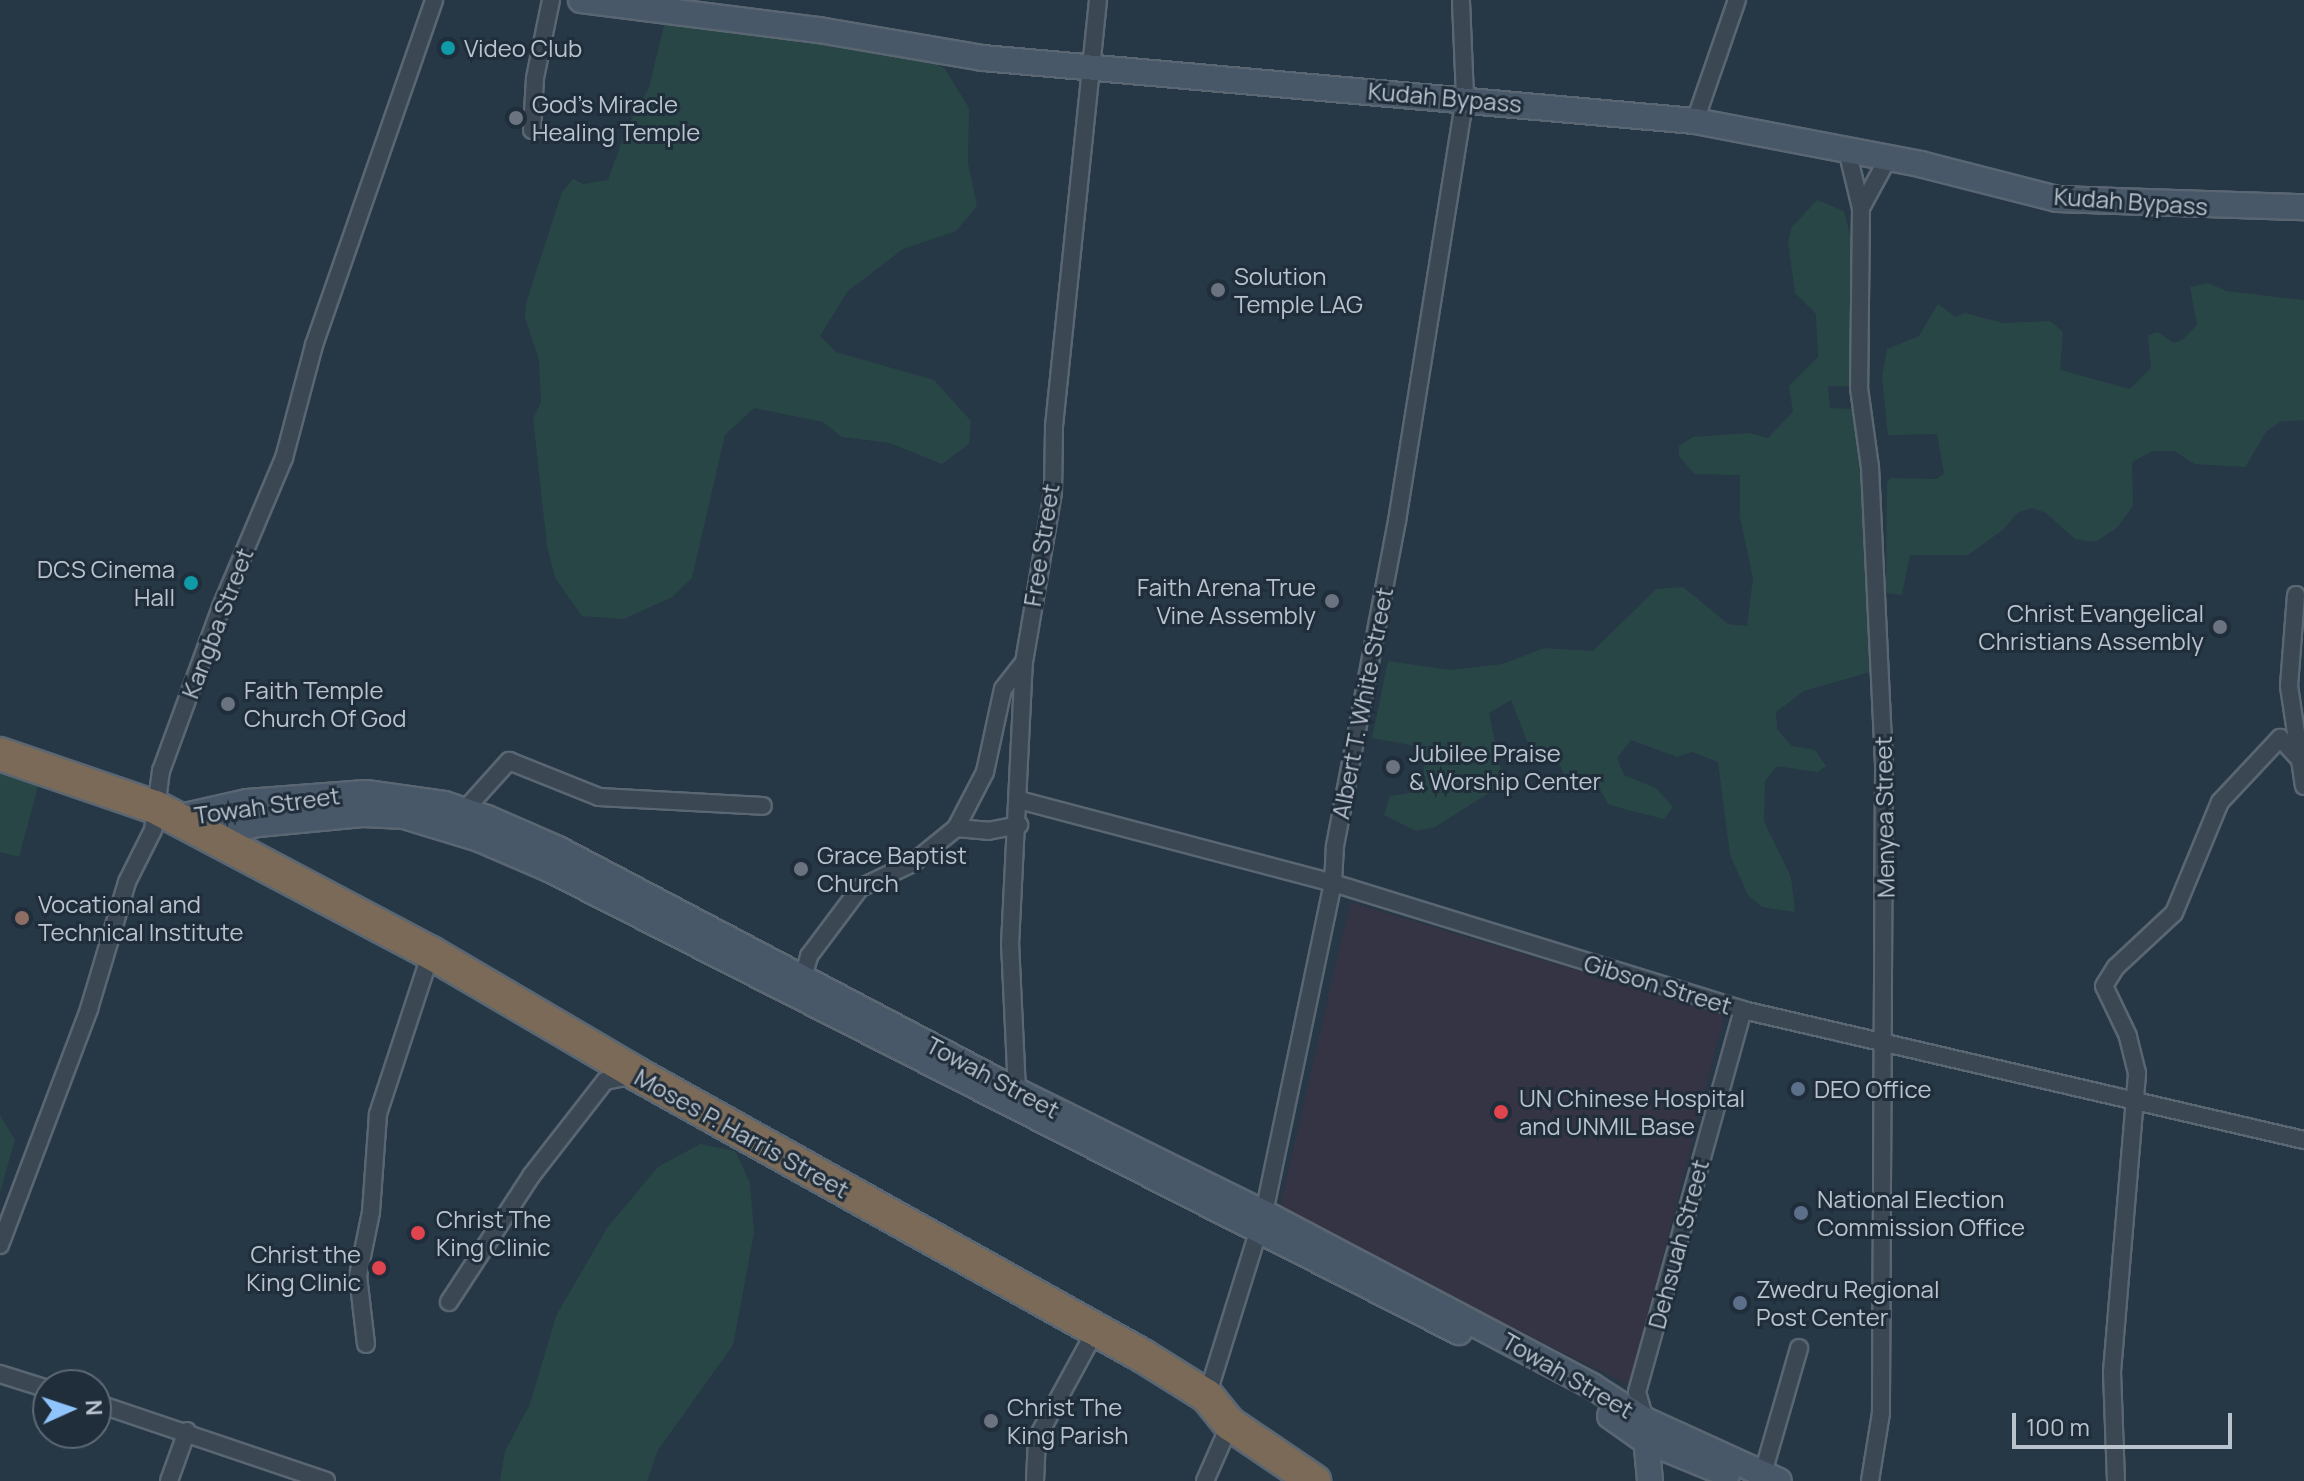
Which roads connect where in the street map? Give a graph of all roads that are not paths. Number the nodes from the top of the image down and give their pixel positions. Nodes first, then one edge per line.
1 (434, 0) edge
2 (551, 0) edge
3 (581, 0) edge
4 (1098, 0) edge
5 (1461, 0) edge
6 (1737, 0) edge
7 (1087, 68) junction
8 (1465, 97) junction
9 (1695, 121) junction
10 (532, 130) dead end
11 (1848, 154) junction
12 (1920, 164) junction
13 (2304, 207) edge
14 (1861, 208) junction
15 (2296, 595) dead end
16 (1024, 662) junction
17 (0, 754) edge
18 (2298, 757) junction
19 (2304, 786) edge
20 (1019, 800) junction
21 (471, 803) dead end
22 (763, 806) dead end
23 (166, 812) junction
24 (1019, 825) junction
25 (956, 828) junction
26 (208, 835) junction
27 (1333, 883) junction
28 (431, 953) junction
29 (804, 974) junction
30 (1743, 1010) junction
31 (1885, 1044) junction
32 (637, 1074) junction
33 (1017, 1091) junction
34 (2134, 1104) junction
35 (2304, 1140) edge
36 (1262, 1223) junction
37 (0, 1245) edge
38 (449, 1302) dead end
39 (1096, 1330) junction
40 (366, 1344) dead end
41 (1799, 1348) dead end
42 (0, 1374) edge
43 (32, 1384) edge
44 (1207, 1396) junction
45 (112, 1408) edge
46 (1230, 1424) junction
47 (1645, 1430) junction
48 (187, 1431) junction
49 (1762, 1478) edge
50 (169, 1481) edge
51 (326, 1481) edge
52 (1035, 1481) edge
53 (1205, 1481) edge
54 (1314, 1481) edge
55 (1650, 1481) edge
56 (1870, 1481) edge
57 (2116, 1481) edge

1 - 23 street, Kangba Street
2 - 10 street
3 - 7 street, Kudah Bypass
4 - 7 street, Free Street
5 - 8 street, Albert T. White Street
6 - 9 street
7 - 8 street, Kudah Bypass
7 - 16 street, Free Street
8 - 9 street, Kudah Bypass
8 - 27 street, Albert T. White Street
9 - 11 street, Kudah Bypass
11 - 12 street, Kudah Bypass
11 - 14 street, Menyea Street
12 - 13 street, Kudah Bypass
12 - 14 street
14 - 31 street, Menyea Street
15 - 18 street
16 - 20 street, Free Street
16 - 25 street
17 - 23 highway, Moses P. Harris Street
18 - 19 street
18 - 34 street
20 - 24 street, Free Street
20 - 27 street, Gibson Street
21 - 22 street
23 - 26 highway, Moses P. Harris Street
23 - 29 street, Towah Street
23 - 37 street, Kangba Street
24 - 25 street
24 - 33 street, Free Street
25 - 29 street
26 - 28 highway, Moses P. Harris Street
26 - 36 street, Towah Street
27 - 30 street, Gibson Street
27 - 36 street, Albert T. White Street
28 - 32 highway, Moses P. Harris Street
28 - 40 street
29 - 33 street, Towah Street
30 - 31 street, Gibson Street
30 - 47 street, Dehsuah Street
31 - 34 street, Gibson Street
31 - 56 street, Menyea Street
32 - 38 street
32 - 39 highway, Moses P. Harris Street
33 - 36 street, Towah Street
34 - 35 street, Gibson Street
34 - 57 street
36 - 44 street, Albert T. White Street
36 - 47 street, Towah Street
39 - 44 highway, Moses P. Harris Street
39 - 52 street
41 - 49 street
42 - 43 street
44 - 46 highway, Moses P. Harris Street
45 - 48 street
46 - 53 street
46 - 54 highway, Moses P. Harris Street
47 - 49 street, Towah Street
47 - 55 street, Dehsuah Street
48 - 50 street
48 - 51 street

